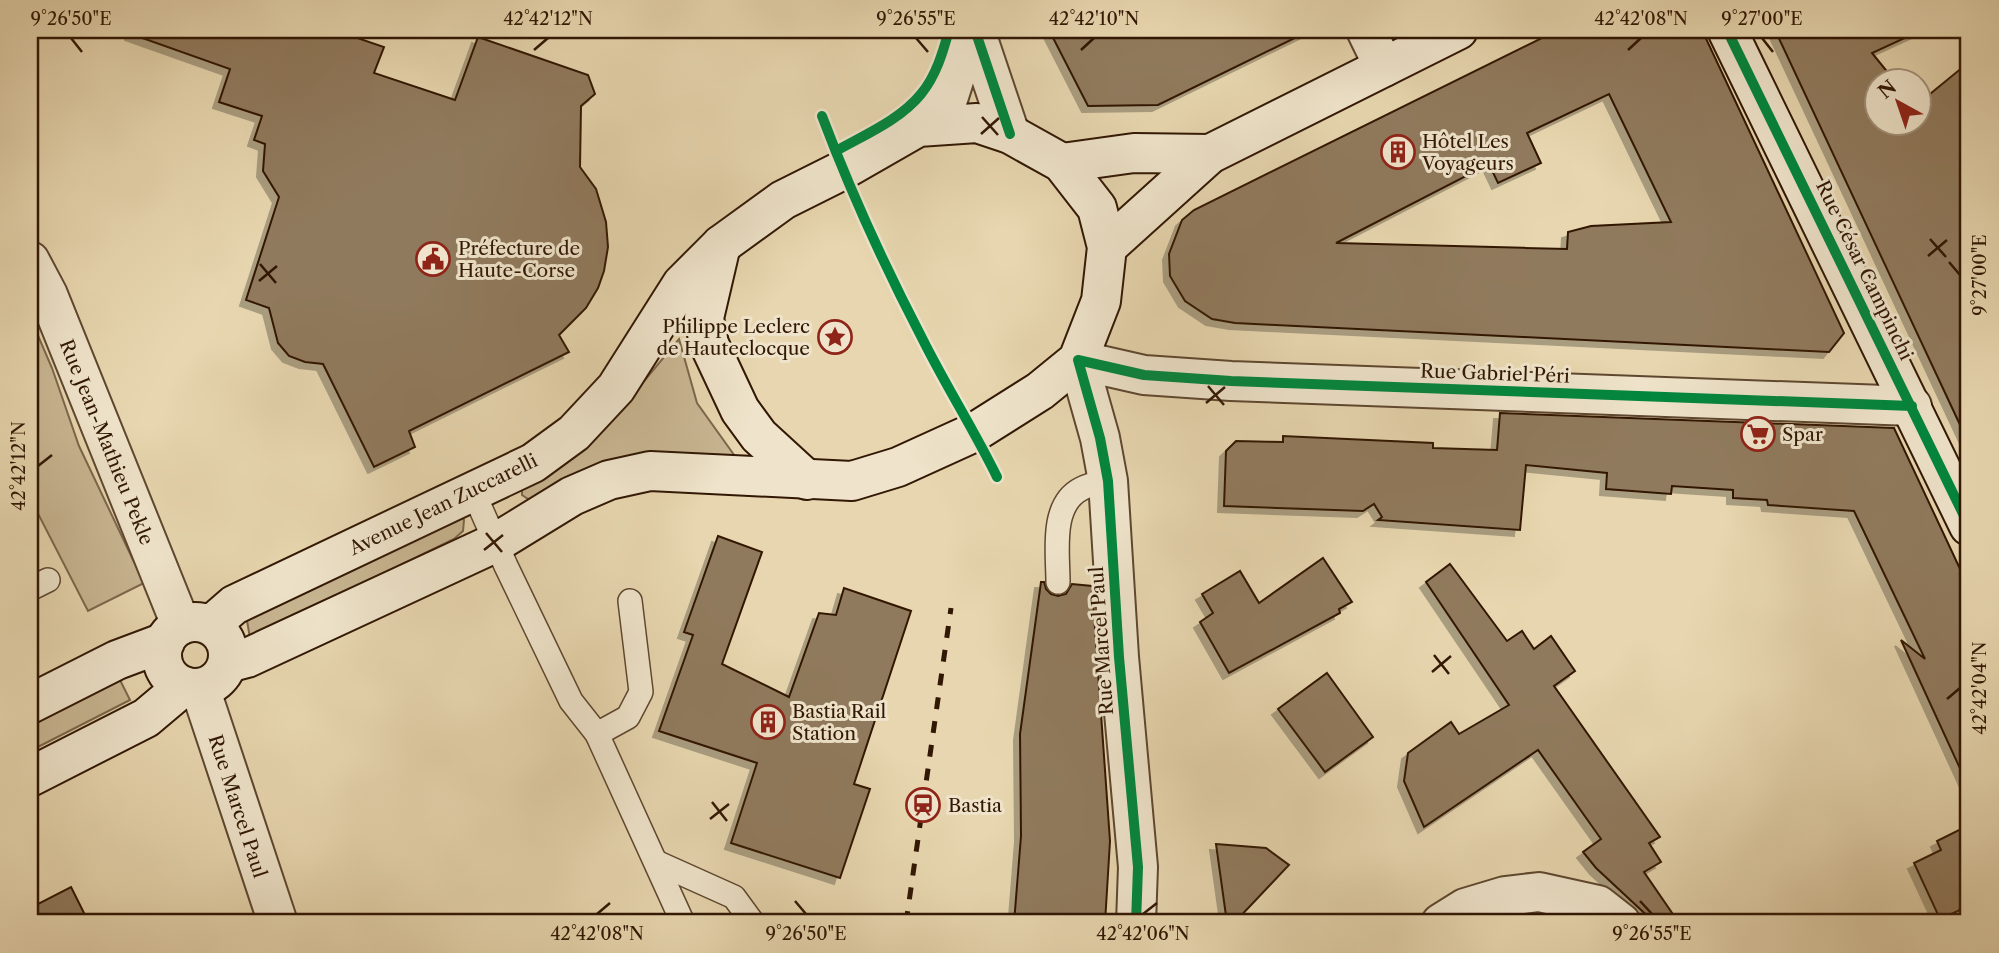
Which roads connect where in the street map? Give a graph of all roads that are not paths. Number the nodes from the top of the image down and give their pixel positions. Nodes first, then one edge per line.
1 (973, 30) edge
2 (1366, 30) edge
3 (1458, 30) edge
4 (1727, 30) edge
5 (1384, 66) junction
6 (918, 127) junction
7 (1010, 134) junction
8 (1210, 154) junction
9 (1062, 163) junction
10 (721, 245) junction
11 (1107, 247) junction
12 (30, 261) edge
13 (1078, 360) junction
14 (1912, 406) junction
15 (1958, 474) edge
16 (807, 480) junction
17 (1108, 481) junction
18 (473, 491) junction
19 (1969, 526) edge
20 (496, 542) junction
21 (1058, 582) dead end
22 (630, 601) dead end
23 (186, 631) junction
24 (204, 679) junction
25 (30, 704) edge
26 (597, 734) junction
27 (30, 777) edge
28 (656, 862) junction
29 (1542, 908) edge
30 (278, 923) edge
31 (684, 923) edge
32 (753, 923) edge
33 (1136, 923) edge
34 (1441, 923) edge
35 (1621, 923) edge

1 - 6 main road
1 - 7 main road
2 - 5 main road
3 - 5 main road
4 - 14 main road, Rue César Campinchi
5 - 8 main road
6 - 7 main road
6 - 10 main road, Avenue Jean Zuccarelli
7 - 9 main road
8 - 9 main road
8 - 11 main road
9 - 11 main road
10 - 16 main road
10 - 18 main road, Avenue Jean Zuccarelli
11 - 13 main road
12 - 23 main road, Rue Jean-Mathieu Pekle
13 - 14 main road, Rue Gabriel Péri
13 - 16 main road
13 - 17 main road, Rue Marcel Paul
14 - 15 main road, Rue César Campinchi
15 - 19 main road, Rue César Campinchi
16 - 20 main road
17 - 21 lane
17 - 33 main road, Rue Marcel Paul
18 - 20 lane
18 - 23 main road, Avenue Jean Zuccarelli
20 - 24 main road
20 - 26 lane
22 - 26 lane
23 - 24 main road, Rue Marcel Paul
23 - 24 main road
23 - 25 main road, Avenue Jean Zuccarelli
24 - 27 main road
24 - 30 main road, Rue Marcel Paul
26 - 28 lane
28 - 31 lane
28 - 32 lane
29 - 34 main road
29 - 35 main road

